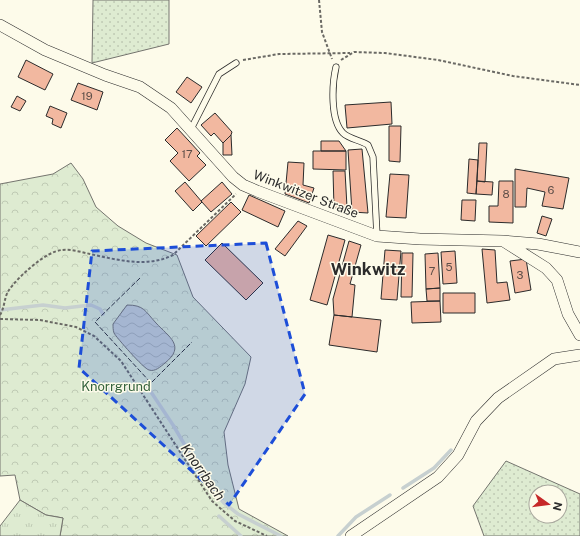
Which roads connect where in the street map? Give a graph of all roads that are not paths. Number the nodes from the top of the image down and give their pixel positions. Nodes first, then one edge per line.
1 (0, 25) edge
2 (236, 63) road end
3 (336, 67) road end
4 (191, 129) junction
5 (376, 236) junction
6 (503, 241) junction
7 (580, 252) edge
8 (580, 335) edge
9 (580, 355) edge
10 (351, 536) edge

1 - 4 street, Winkwitzer Straße
2 - 4 lane
3 - 5 lane
4 - 5 street, Winkwitzer Straße
5 - 6 street, Winkwitzer Straße
6 - 7 street, Winkwitzer Straße
6 - 8 street
9 - 10 street

